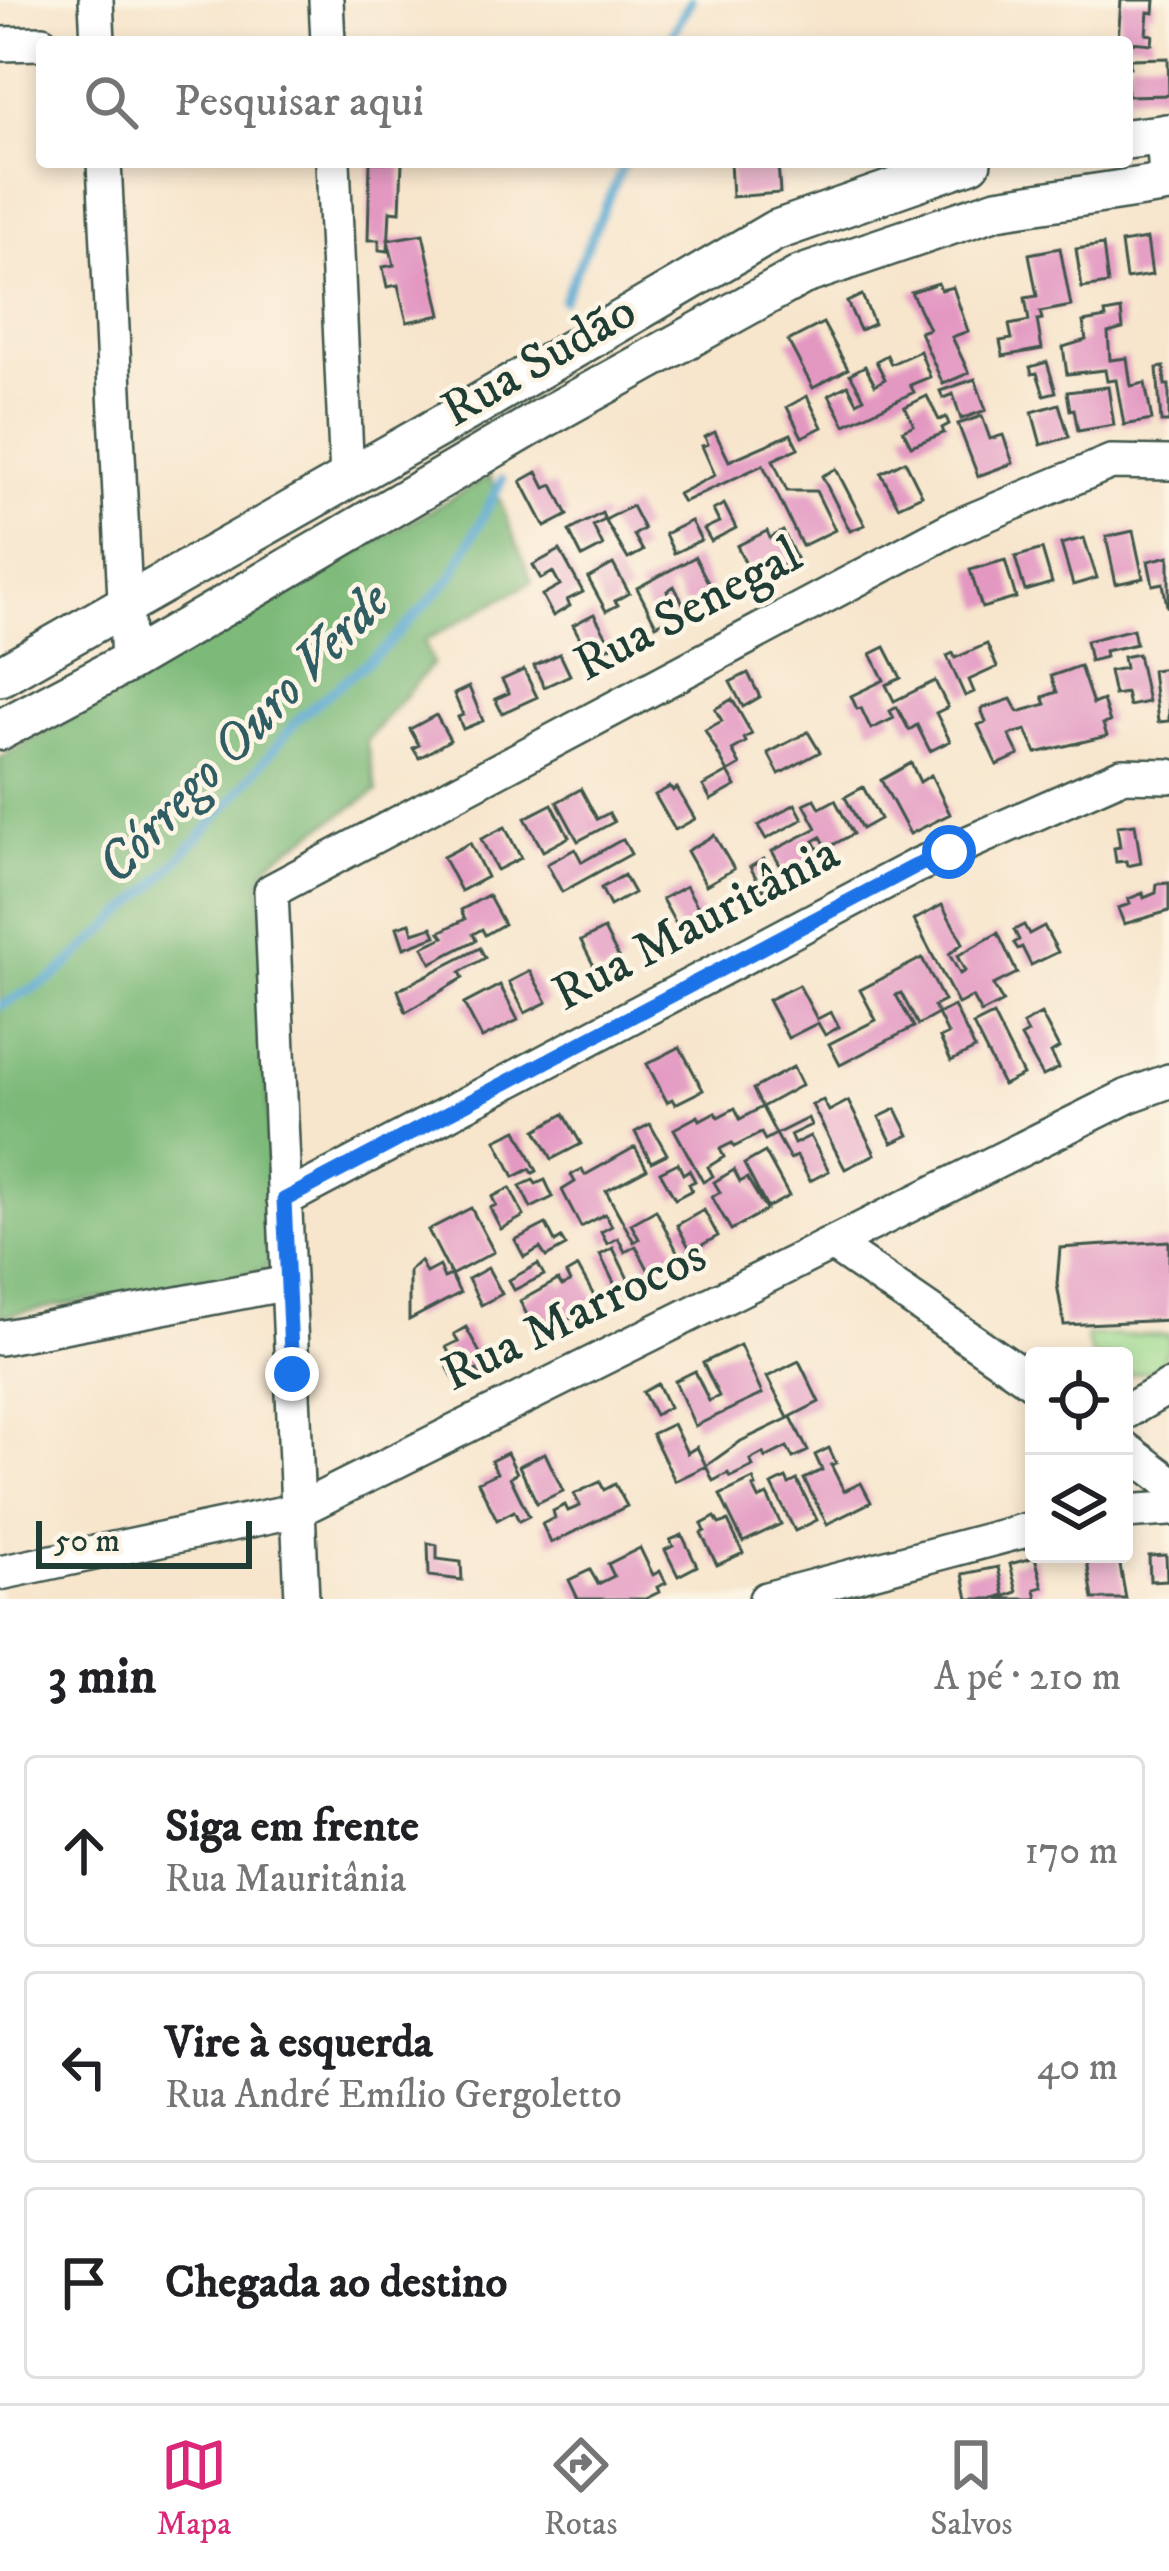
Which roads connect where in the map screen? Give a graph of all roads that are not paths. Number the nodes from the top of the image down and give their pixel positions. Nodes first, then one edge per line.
1 (96, 0) edge
2 (326, 0) edge
3 (98, 36) edge
4 (328, 36) edge
5 (36, 43) edge
6 (0, 44) edge
7 (1154, 135) edge
8 (104, 168) edge
9 (333, 168) edge
10 (954, 168) edge
11 (1169, 180) edge
12 (657, 299) junction
13 (668, 349) junction
14 (1169, 463) edge
15 (346, 479) junction
16 (126, 604) junction
17 (128, 662) junction
18 (0, 676) edge
19 (0, 730) edge
20 (1169, 776) edge
21 (1169, 1081) edge
22 (284, 1200) junction
23 (832, 1244) junction
24 (288, 1283) junction
25 (0, 1338) edge
26 (1025, 1377) edge
27 (1169, 1387) edge
28 (1133, 1409) edge
29 (1133, 1455) edge
30 (1169, 1482) edge
31 (1169, 1509) edge
32 (298, 1510) junction
33 (1133, 1511) edge
34 (1025, 1530) edge
35 (0, 1573) edge
36 (302, 1599) edge
37 (766, 1599) edge

1 - 3 street
2 - 4 street
5 - 6 street
7 - 11 street
8 - 16 street
9 - 15 street
10 - 12 street, Rua Sudão
11 - 13 street, Rua Sudão
12 - 13 street
12 - 15 street, Rua Sudão
13 - 17 street, Rua Sudão
14 - 22 street, Rua Senegal
15 - 16 street, Rua Sudão
16 - 17 street
16 - 18 street, Rua Sudão
17 - 19 street, Rua Sudão
20 - 22 street, Rua Mauritânia
21 - 23 street, Rua Marrocos
22 - 24 street
23 - 26 street
23 - 32 street, Rua Marrocos
24 - 25 street
24 - 32 street
27 - 28 street
29 - 30 street
31 - 33 street
32 - 35 street, Rua Marrocos
32 - 36 street
34 - 37 street

